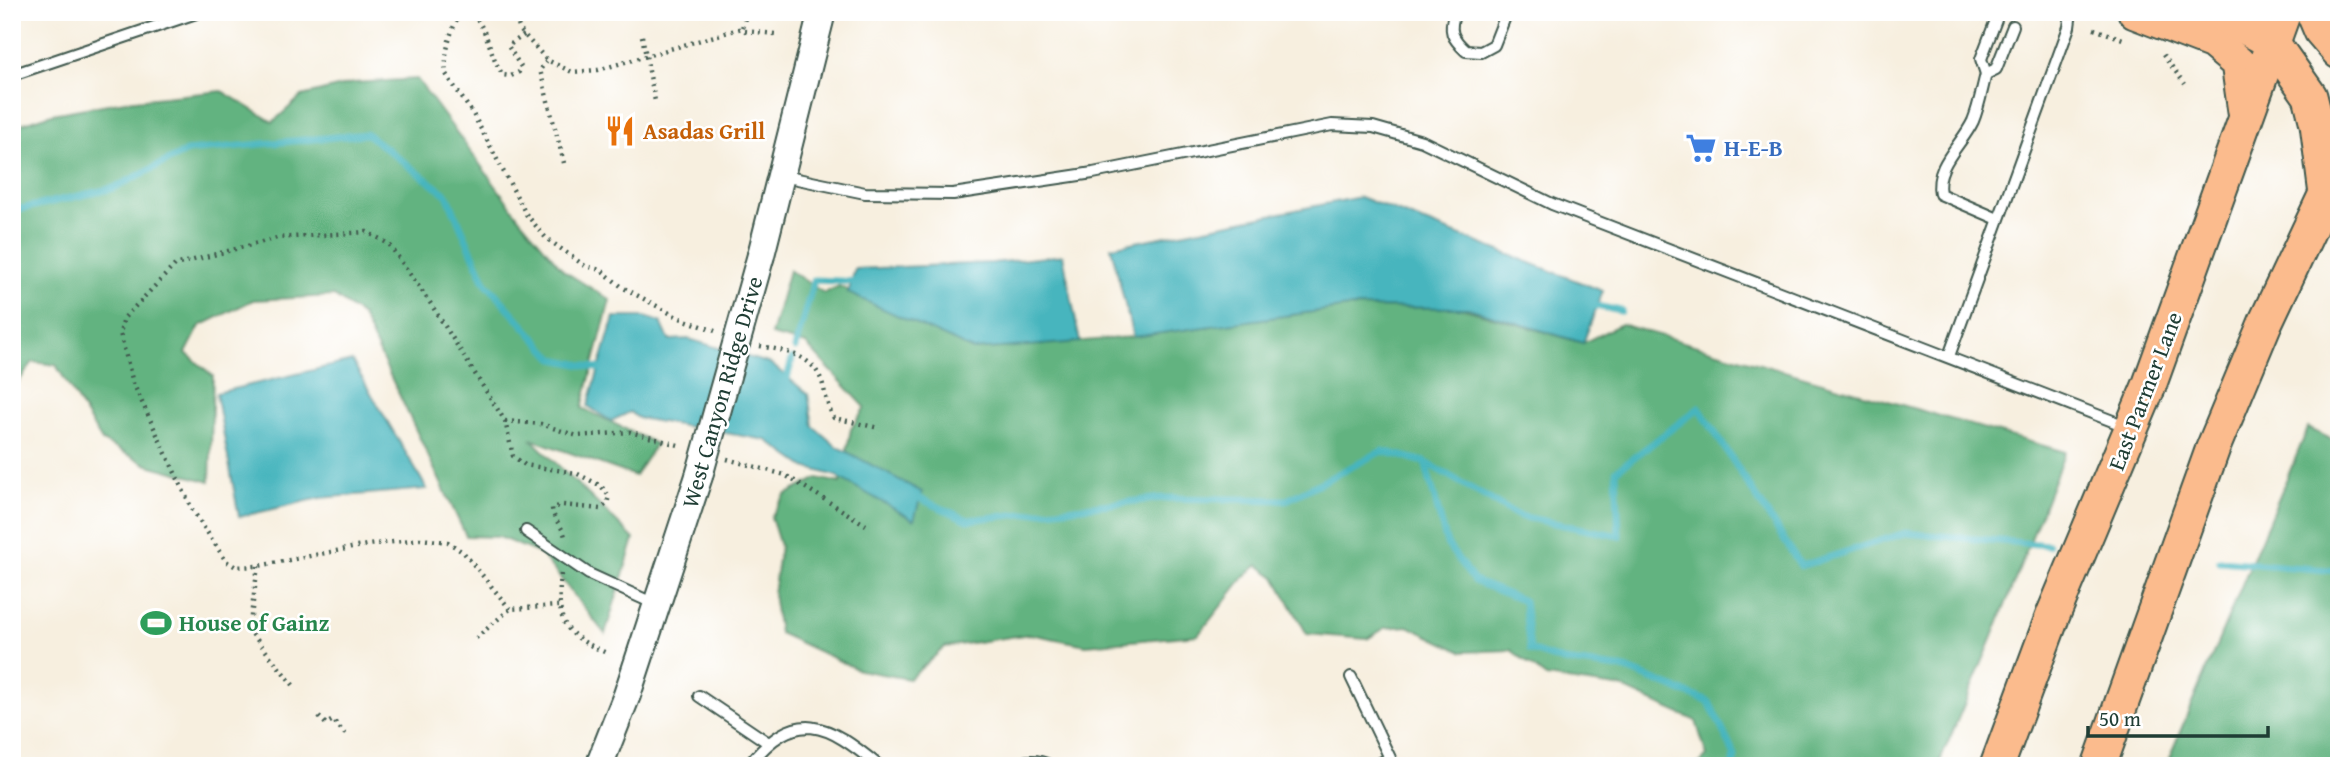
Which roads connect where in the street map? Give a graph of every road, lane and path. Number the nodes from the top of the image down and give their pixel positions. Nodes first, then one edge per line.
1 (199, 12) edge
2 (513, 12) edge
3 (747, 12) edge
4 (822, 12) edge
5 (1455, 12) edge
6 (1507, 12) edge
7 (2071, 12) edge
8 (2216, 12) edge
9 (2313, 12) edge
10 (1996, 20) dead end
11 (2013, 26) dead end
12 (2133, 27) edge
13 (2278, 27) edge
14 (742, 28) junction
15 (2094, 29) dead end
16 (776, 34) dead end
17 (524, 35) junction
18 (642, 36) dead end
19 (2155, 51) dead end
20 (2339, 52) edge
21 (648, 54) junction
22 (547, 60) junction
23 (1986, 74) junction
24 (12, 75) edge
25 (2185, 84) dead end
26 (655, 101) dead end
27 (2246, 120) junction
28 (564, 163) dead end
29 (2339, 166) edge
30 (783, 176) junction
31 (2326, 198) junction
32 (1998, 219) junction
33 (716, 331) dead end
34 (755, 345) dead end
35 (1949, 356) junction
36 (2132, 428) junction
37 (879, 429) dead end
38 (526, 531) dead end
39 (562, 556) junction
40 (258, 566) junction
41 (657, 605) junction
42 (558, 606) junction
43 (510, 609) junction
44 (476, 638) dead end
45 (609, 654) dead end
46 (1351, 677) dead end
47 (294, 686) dead end
48 (699, 696) dead end
49 (319, 717) dead end
50 (345, 734) dead end
51 (767, 742) junction
52 (599, 766) edge
53 (748, 766) edge
54 (879, 766) edge
55 (1011, 766) edge
56 (1051, 766) edge
57 (1375, 766) edge
58 (1997, 766) edge
59 (2099, 766) edge

1 - 24 lane
2 - 17 path
3 - 14 path
4 - 30 street, West Canyon Ridge Drive
5 - 6 lane
7 - 32 lane
8 - 13 main road
9 - 20 main road
10 - 23 lane
11 - 23 lane
12 - 15 path
12 - 27 main road
13 - 27 main road, East Parmer Lane
13 - 31 main road
14 - 16 path
14 - 21 path
17 - 22 path
17 - 33 path
18 - 21 path
19 - 25 path
21 - 22 path
21 - 26 path
22 - 28 path
23 - 32 lane
27 - 36 main road, East Parmer Lane
29 - 31 main road
30 - 35 lane
30 - 41 street, West Canyon Ridge Drive, bridge
31 - 59 main road
32 - 35 lane
34 - 37 path
35 - 36 lane
36 - 58 main road, East Parmer Lane
38 - 39 lane
39 - 40 path
39 - 41 lane
39 - 42 path
40 - 43 path
40 - 47 path
41 - 52 street, West Canyon Ridge Drive
42 - 43 path
42 - 45 path
43 - 44 path
46 - 57 lane
48 - 51 lane
49 - 50 path
51 - 53 lane
51 - 54 lane
55 - 56 lane

